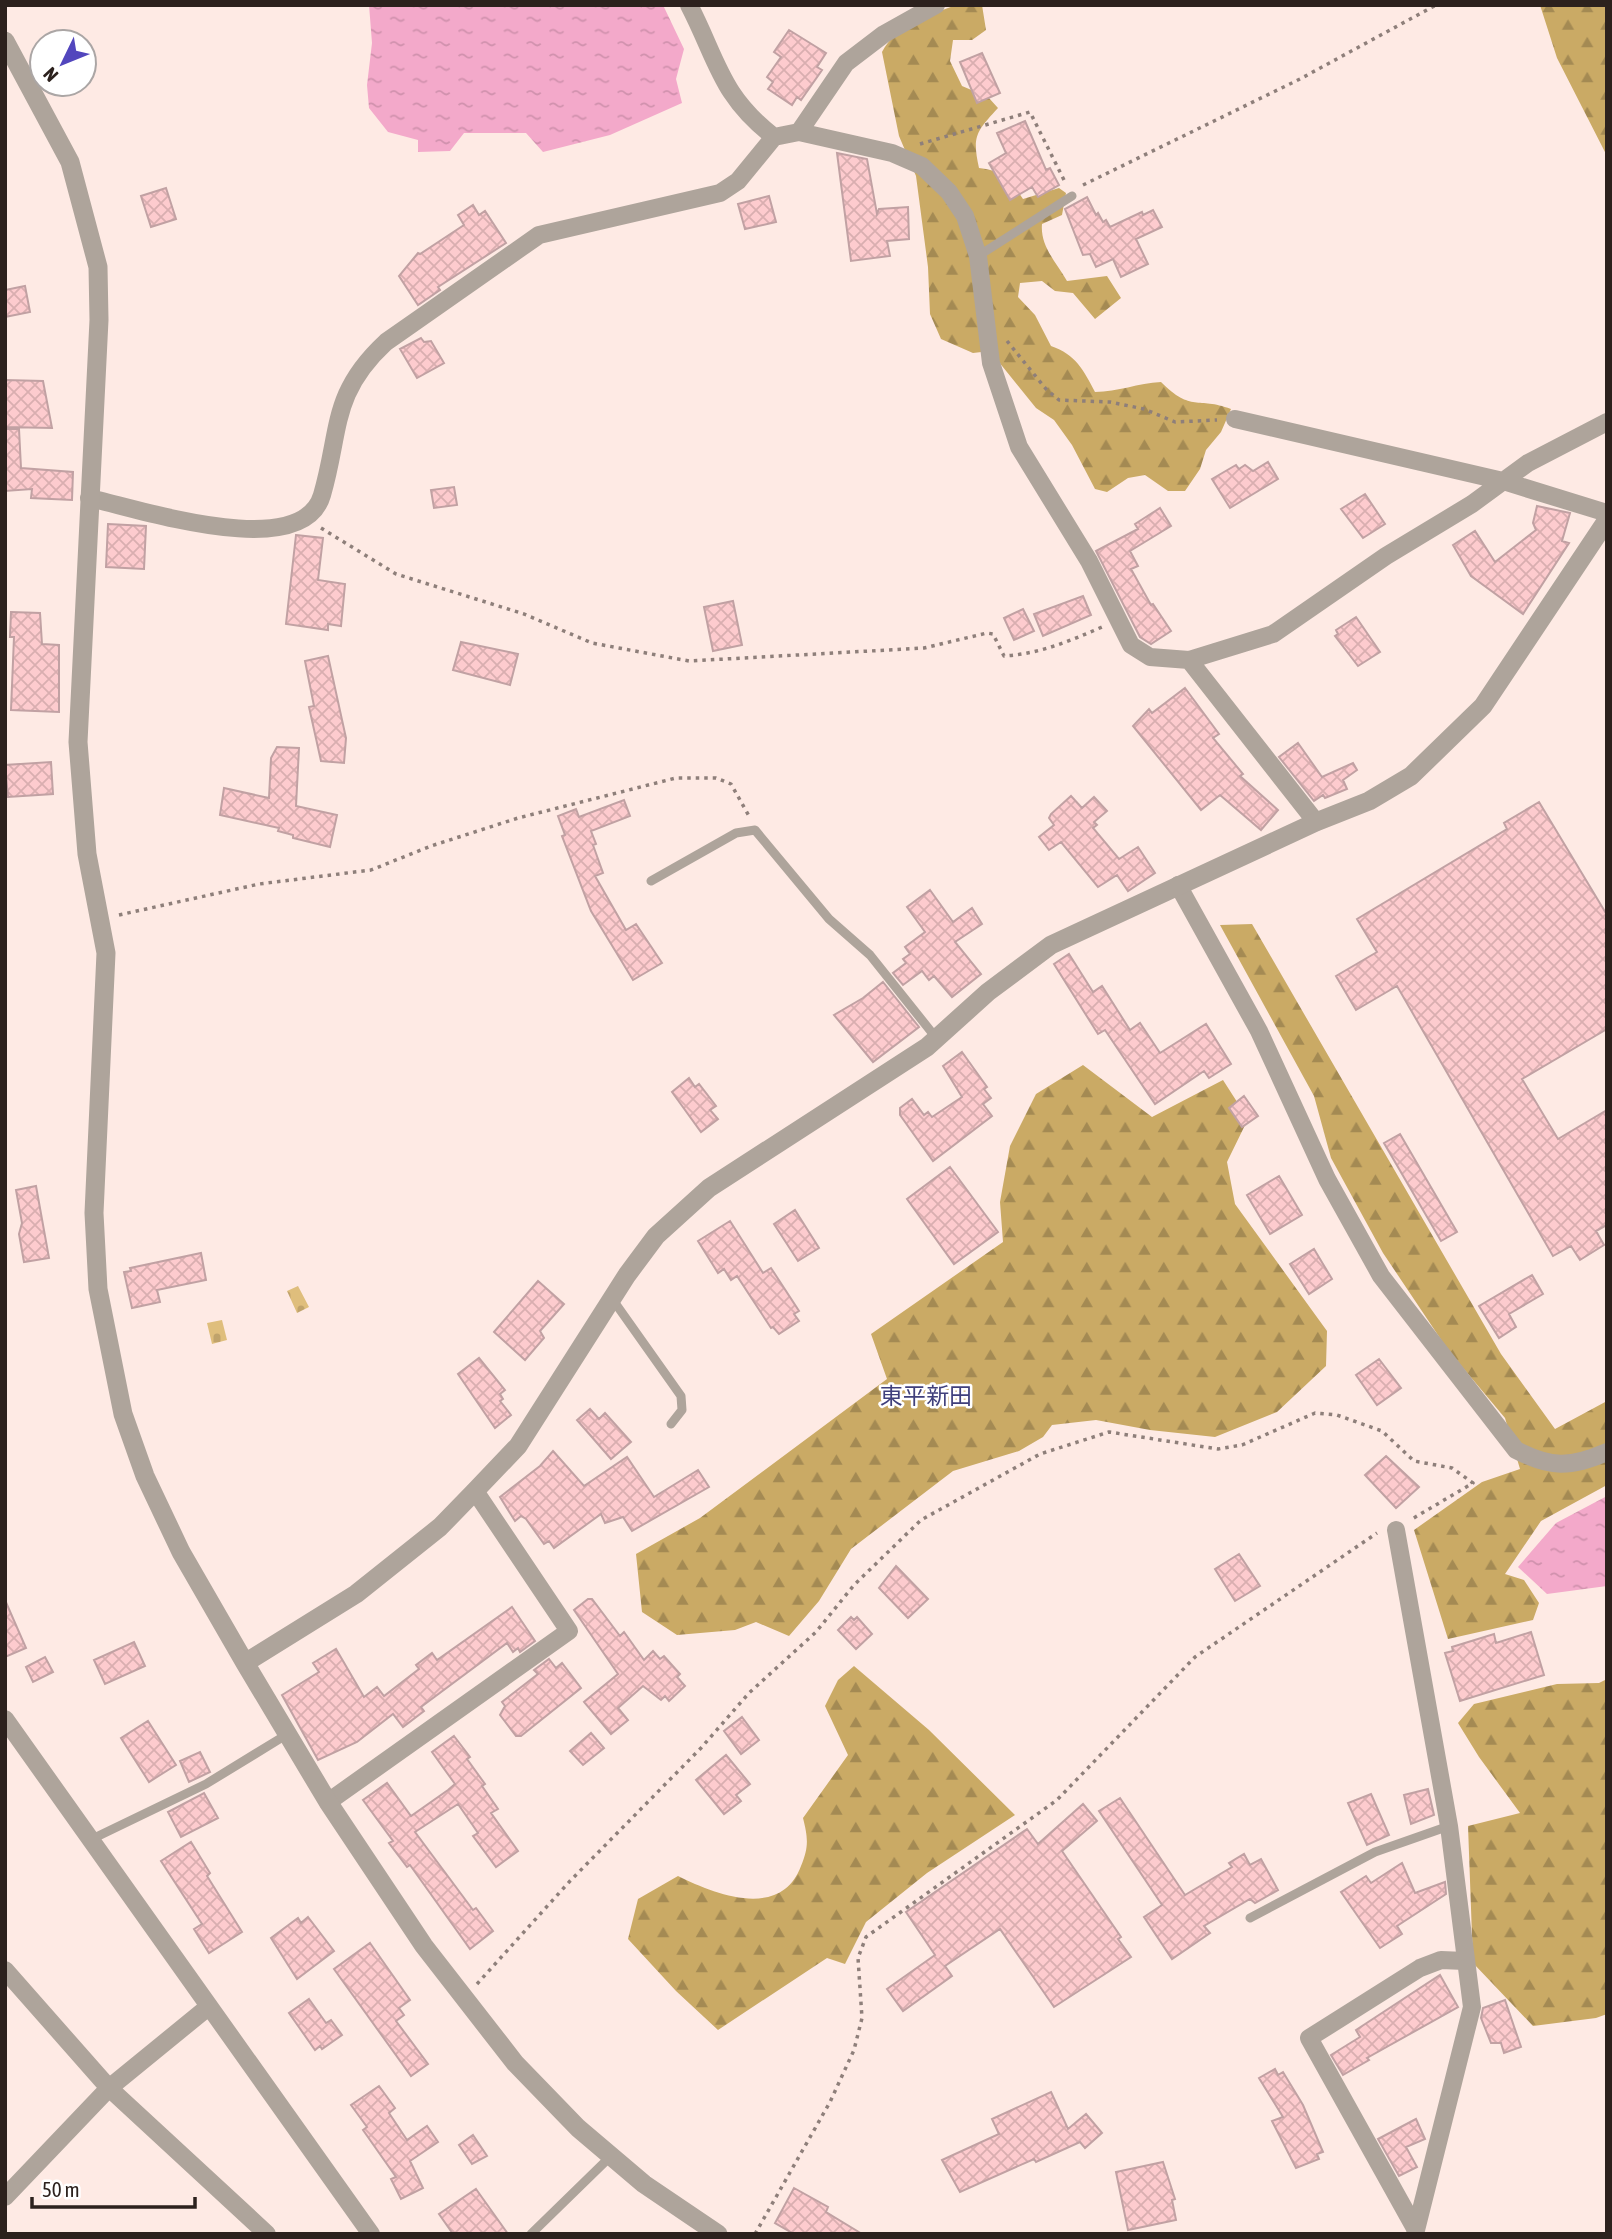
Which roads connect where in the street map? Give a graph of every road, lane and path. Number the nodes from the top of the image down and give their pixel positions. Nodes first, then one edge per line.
1 (689, 5) edge
2 (936, 5) edge
3 (1436, 5) edge
4 (5, 41) edge
5 (799, 132) junction
6 (774, 136) junction
7 (892, 153) junction
8 (1072, 196) junction
9 (978, 256) junction
10 (987, 319) junction
11 (1235, 419) joint
12 (1607, 422) edge
13 (1503, 481) junction
14 (89, 498) junction
15 (1607, 513) edge
16 (305, 518) junction
17 (1607, 520) edge
18 (1116, 620) junction
19 (1189, 660) junction
20 (1316, 822) junction
21 (755, 830) junction
22 (651, 881) dead end
23 (1178, 885) junction
24 (100, 919) junction
25 (937, 1038) junction
26 (611, 1299) junction
27 (671, 1424) dead end
28 (1607, 1452) edge
29 (475, 1491) junction
30 (1396, 1530) junction
31 (244, 1663) junction
32 (5, 1719) edge
33 (286, 1735) junction
34 (328, 1802) junction
35 (1449, 1826) junction
36 (90, 1840) junction
37 (1250, 1918) dead end
38 (1465, 1961) junction
39 (7, 1975) edge
40 (464, 1998) junction
41 (208, 2008) junction
42 (109, 2088) junction
43 (611, 2156) junction
44 (5, 2197) edge
45 (1416, 2232) edge
46 (267, 2234) edge
47 (370, 2234) edge
48 (531, 2234) edge
49 (718, 2234) edge
50 (755, 2234) edge

1 - 6 street
2 - 5 street
3 - 8 path
4 - 14 street
5 - 6 street
5 - 7 street
6 - 16 street
7 - 8 path
7 - 9 street
8 - 9 lane
9 - 10 street
10 - 11 path
10 - 18 street
11 - 13 street
12 - 13 street
13 - 15 street
13 - 19 street
14 - 16 street
14 - 24 street
16 - 18 path
17 - 20 street
18 - 19 street
19 - 20 street
20 - 23 street
21 - 22 lane
21 - 24 path
21 - 25 lane
23 - 25 street
23 - 28 street
24 - 31 street
25 - 26 street
26 - 27 lane
26 - 29 street
29 - 31 street
29 - 34 street
30 - 35 street
30 - 40 path
30 - 50 path
31 - 33 street
32 - 36 street
33 - 34 street
33 - 36 lane
34 - 40 street
35 - 37 lane
35 - 38 street
36 - 41 street
38 - 45 street
38 - 45 street
39 - 42 street
40 - 43 street
41 - 42 street
41 - 47 street
42 - 44 street
42 - 46 street
43 - 48 lane
43 - 49 street

